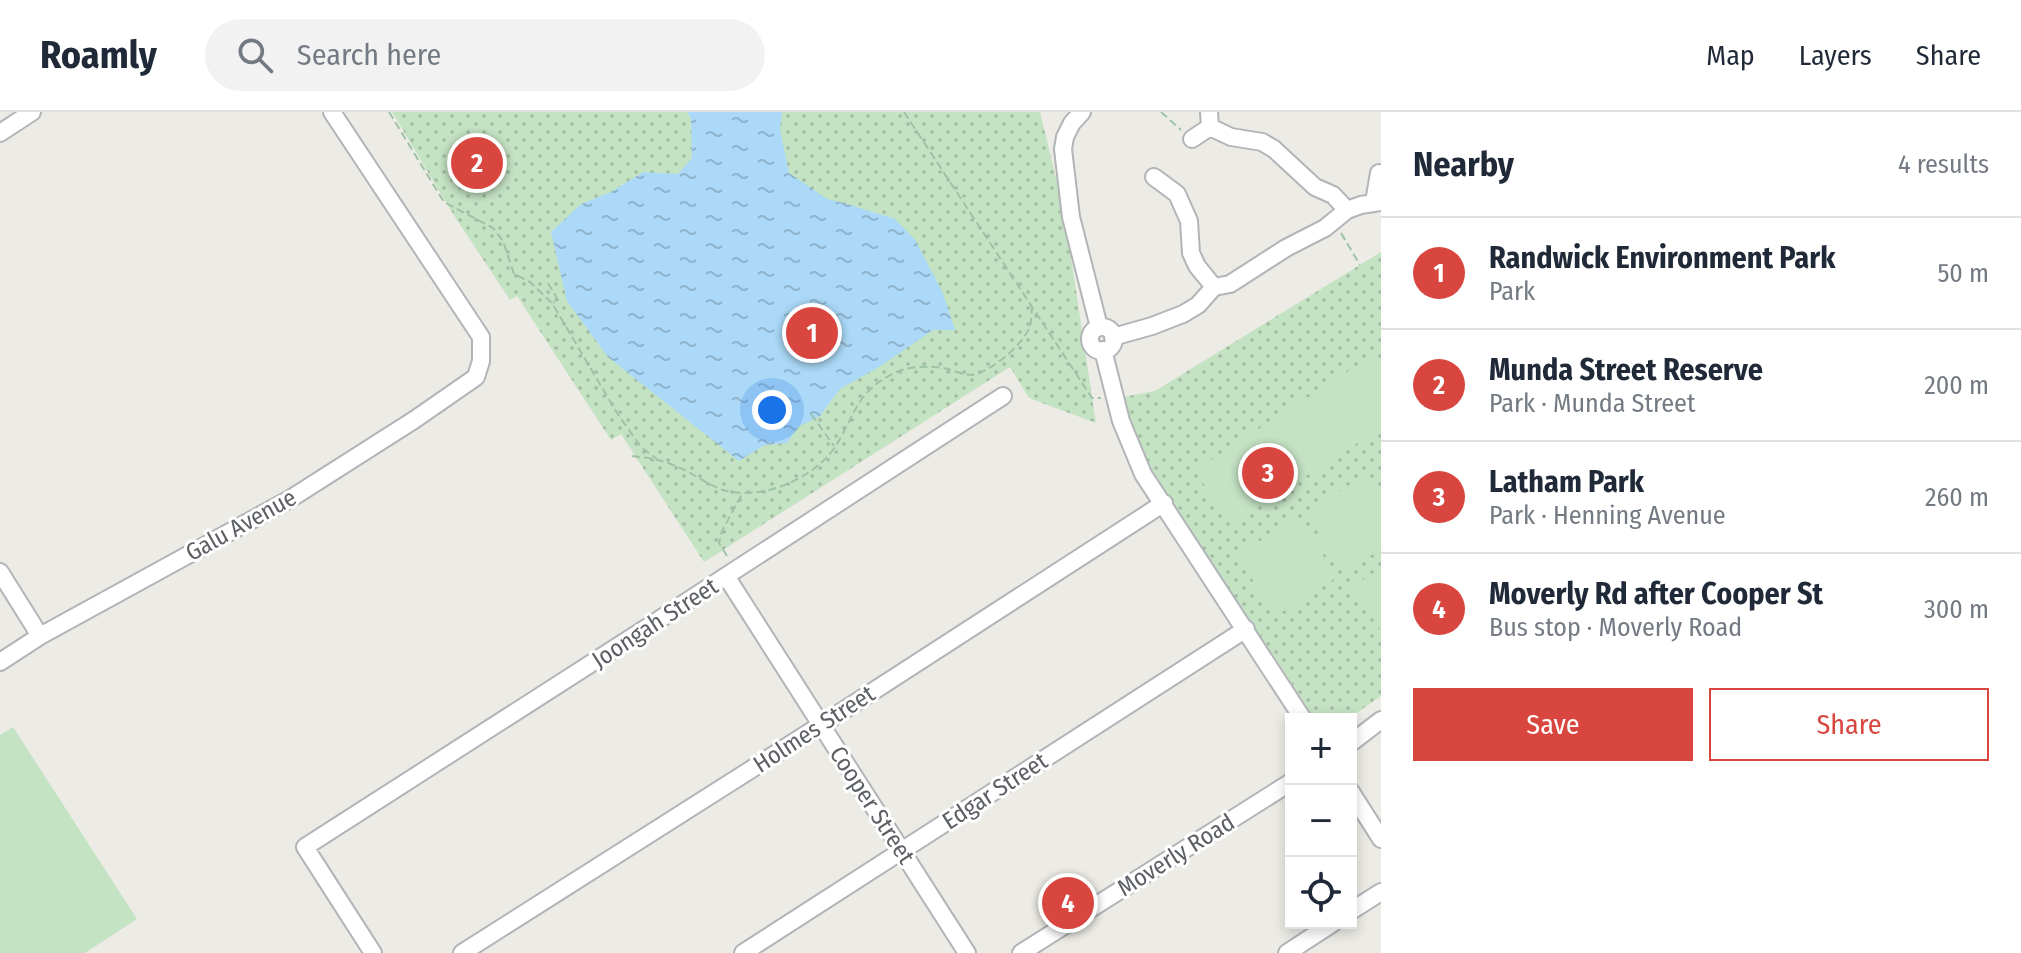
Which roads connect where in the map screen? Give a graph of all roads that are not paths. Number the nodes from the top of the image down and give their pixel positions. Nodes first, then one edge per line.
1 (32, 112) edge
2 (332, 112) edge
3 (1082, 112) edge
4 (1209, 120) edge
5 (0, 133) edge
6 (1192, 139) road end
7 (1379, 173) dead end
8 (1154, 177) dead end
9 (1377, 202) edge
10 (1347, 210) junction
11 (1214, 287) junction
12 (1105, 338) junction
13 (1003, 396) dead end
14 (1164, 503) junction
15 (0, 572) edge
16 (732, 572) junction
17 (1246, 629) junction
18 (40, 636) junction
19 (0, 662) edge
20 (1299, 713) edge
21 (1381, 720) edge
22 (821, 725) junction
23 (1357, 738) edge
24 (1286, 785) edge
25 (1357, 801) edge
26 (1381, 839) edge
27 (902, 851) junction
28 (1381, 892) edge
29 (1357, 907) edge
30 (1324, 929) edge
31 (373, 953) edge
32 (462, 953) edge
33 (743, 953) edge
34 (967, 953) edge
35 (1021, 953) edge
36 (1287, 953) edge

1 - 5 street
2 - 18 street, Galu Avenue
3 - 12 street
4 - 6 street
4 - 10 street
7 - 9 street
8 - 11 street
9 - 10 street
10 - 11 street
11 - 12 street
12 - 14 street
13 - 16 street, Joongah Street
14 - 17 street
14 - 22 street, Holmes Street
15 - 18 street
16 - 22 street, Cooper Street
16 - 31 street, Joongah Street
17 - 20 street
17 - 27 street, Edgar Street
18 - 19 street, Galu Avenue
21 - 23 street
22 - 27 street, Cooper Street
22 - 32 street, Holmes Street
24 - 35 street, Moverly Road
25 - 26 street
27 - 33 street, Edgar Street
27 - 34 street, Cooper Street
28 - 29 street
30 - 36 street

